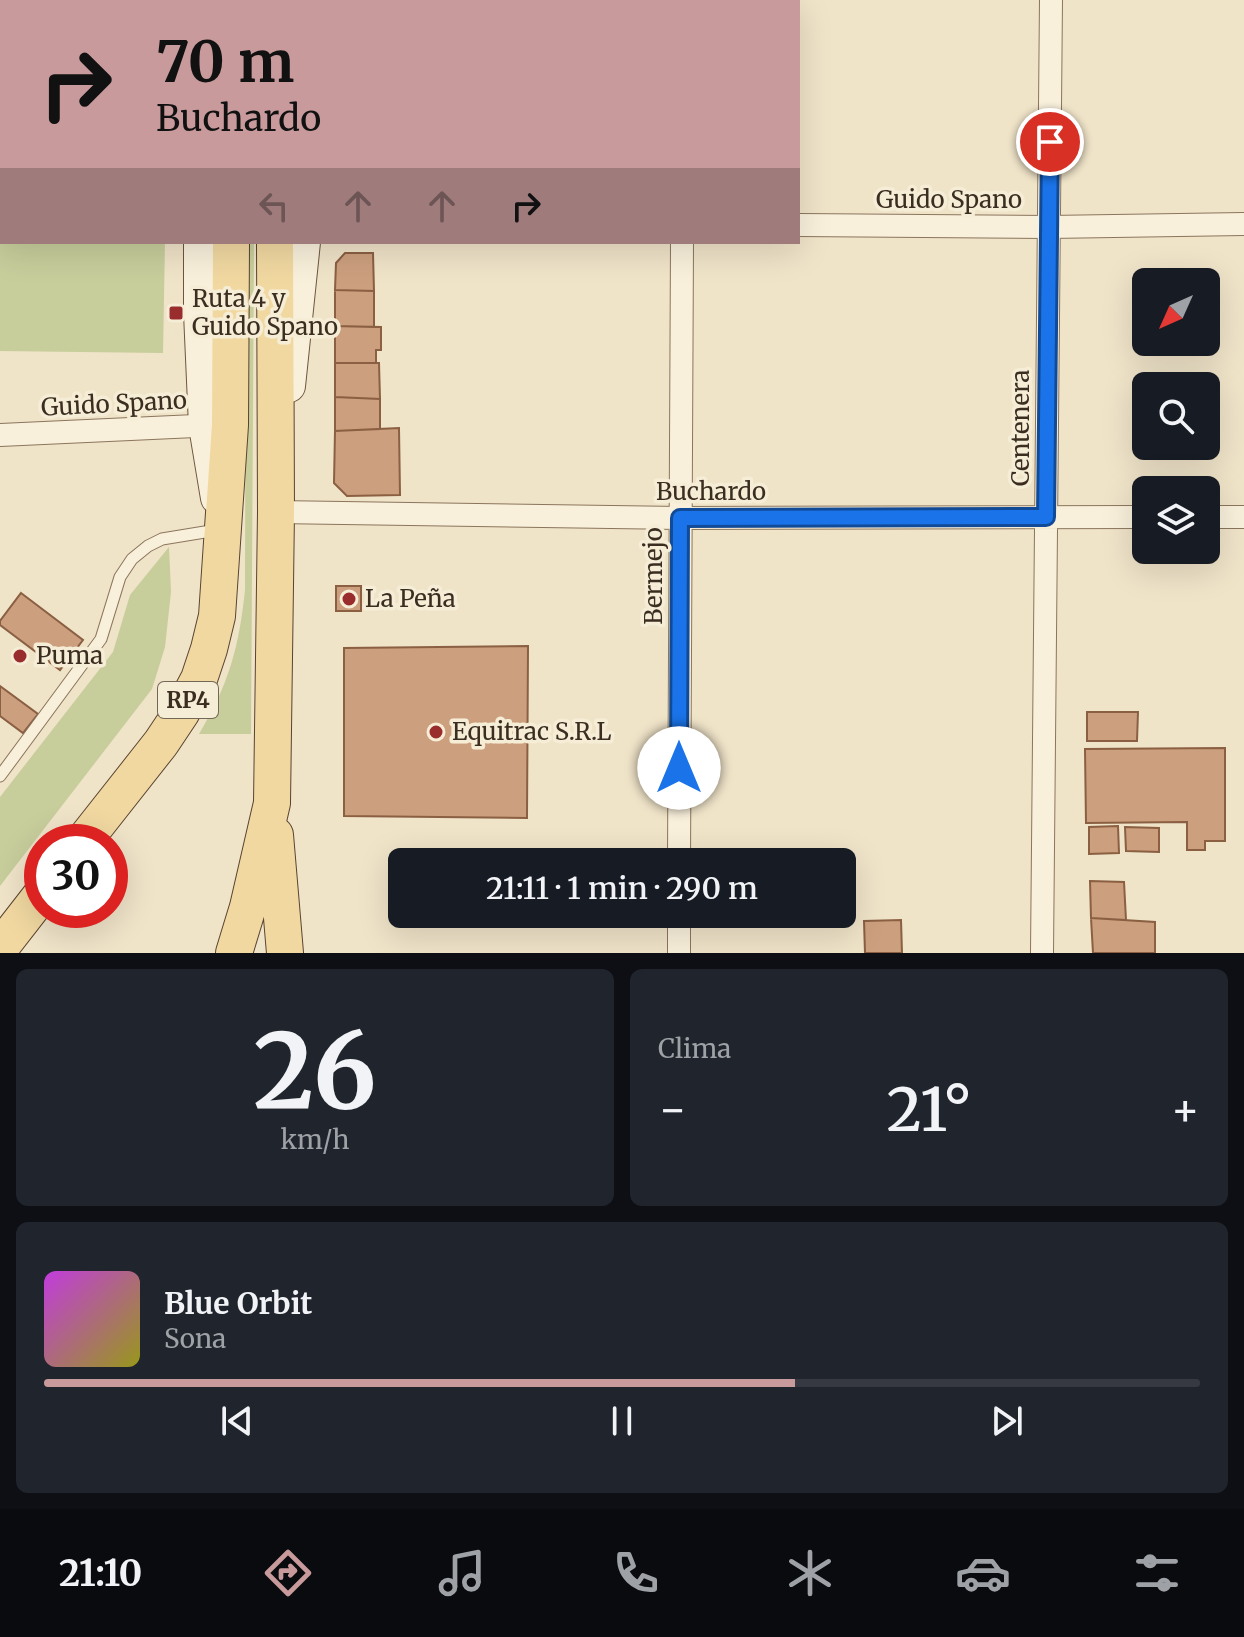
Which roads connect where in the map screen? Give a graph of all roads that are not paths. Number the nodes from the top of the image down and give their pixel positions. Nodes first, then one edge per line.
1 (1051, 0) edge
2 (1244, 224) edge
3 (800, 225) edge
4 (1049, 227) junction
5 (200, 244) edge
6 (231, 244) edge
7 (275, 244) edge
8 (304, 244) edge
9 (682, 244) edge
10 (218, 425) junction
11 (0, 435) edge
12 (276, 512) junction
13 (1046, 517) junction
14 (1132, 517) edge
15 (1220, 517) edge
16 (1244, 517) edge
17 (680, 518) junction
18 (222, 530) junction
19 (0, 776) edge
20 (272, 803) junction
21 (97, 824) edge
22 (679, 848) edge
23 (24, 917) edge
24 (679, 928) edge
25 (0, 948) edge
26 (234, 953) edge
27 (285, 953) edge
28 (679, 953) edge
29 (1042, 953) edge

1 - 4 street, Centenera
2 - 4 street, Guido Spano
3 - 4 street, Guido Spano
4 - 13 street, Centenera
5 - 10 street
6 - 10 main road, RP4
7 - 12 main road
8 - 12 street
9 - 17 street, Bermejo
10 - 11 street, Guido Spano
10 - 18 main road, RP4
12 - 17 street, Buchardo
12 - 20 main road
13 - 14 street, Buchardo
13 - 17 street, Buchardo
13 - 29 street, Centenera
15 - 16 street
17 - 22 street, Bermejo
18 - 19 lane
18 - 21 main road, RP4
20 - 26 main road
20 - 27 main road
23 - 25 main road
24 - 28 street

